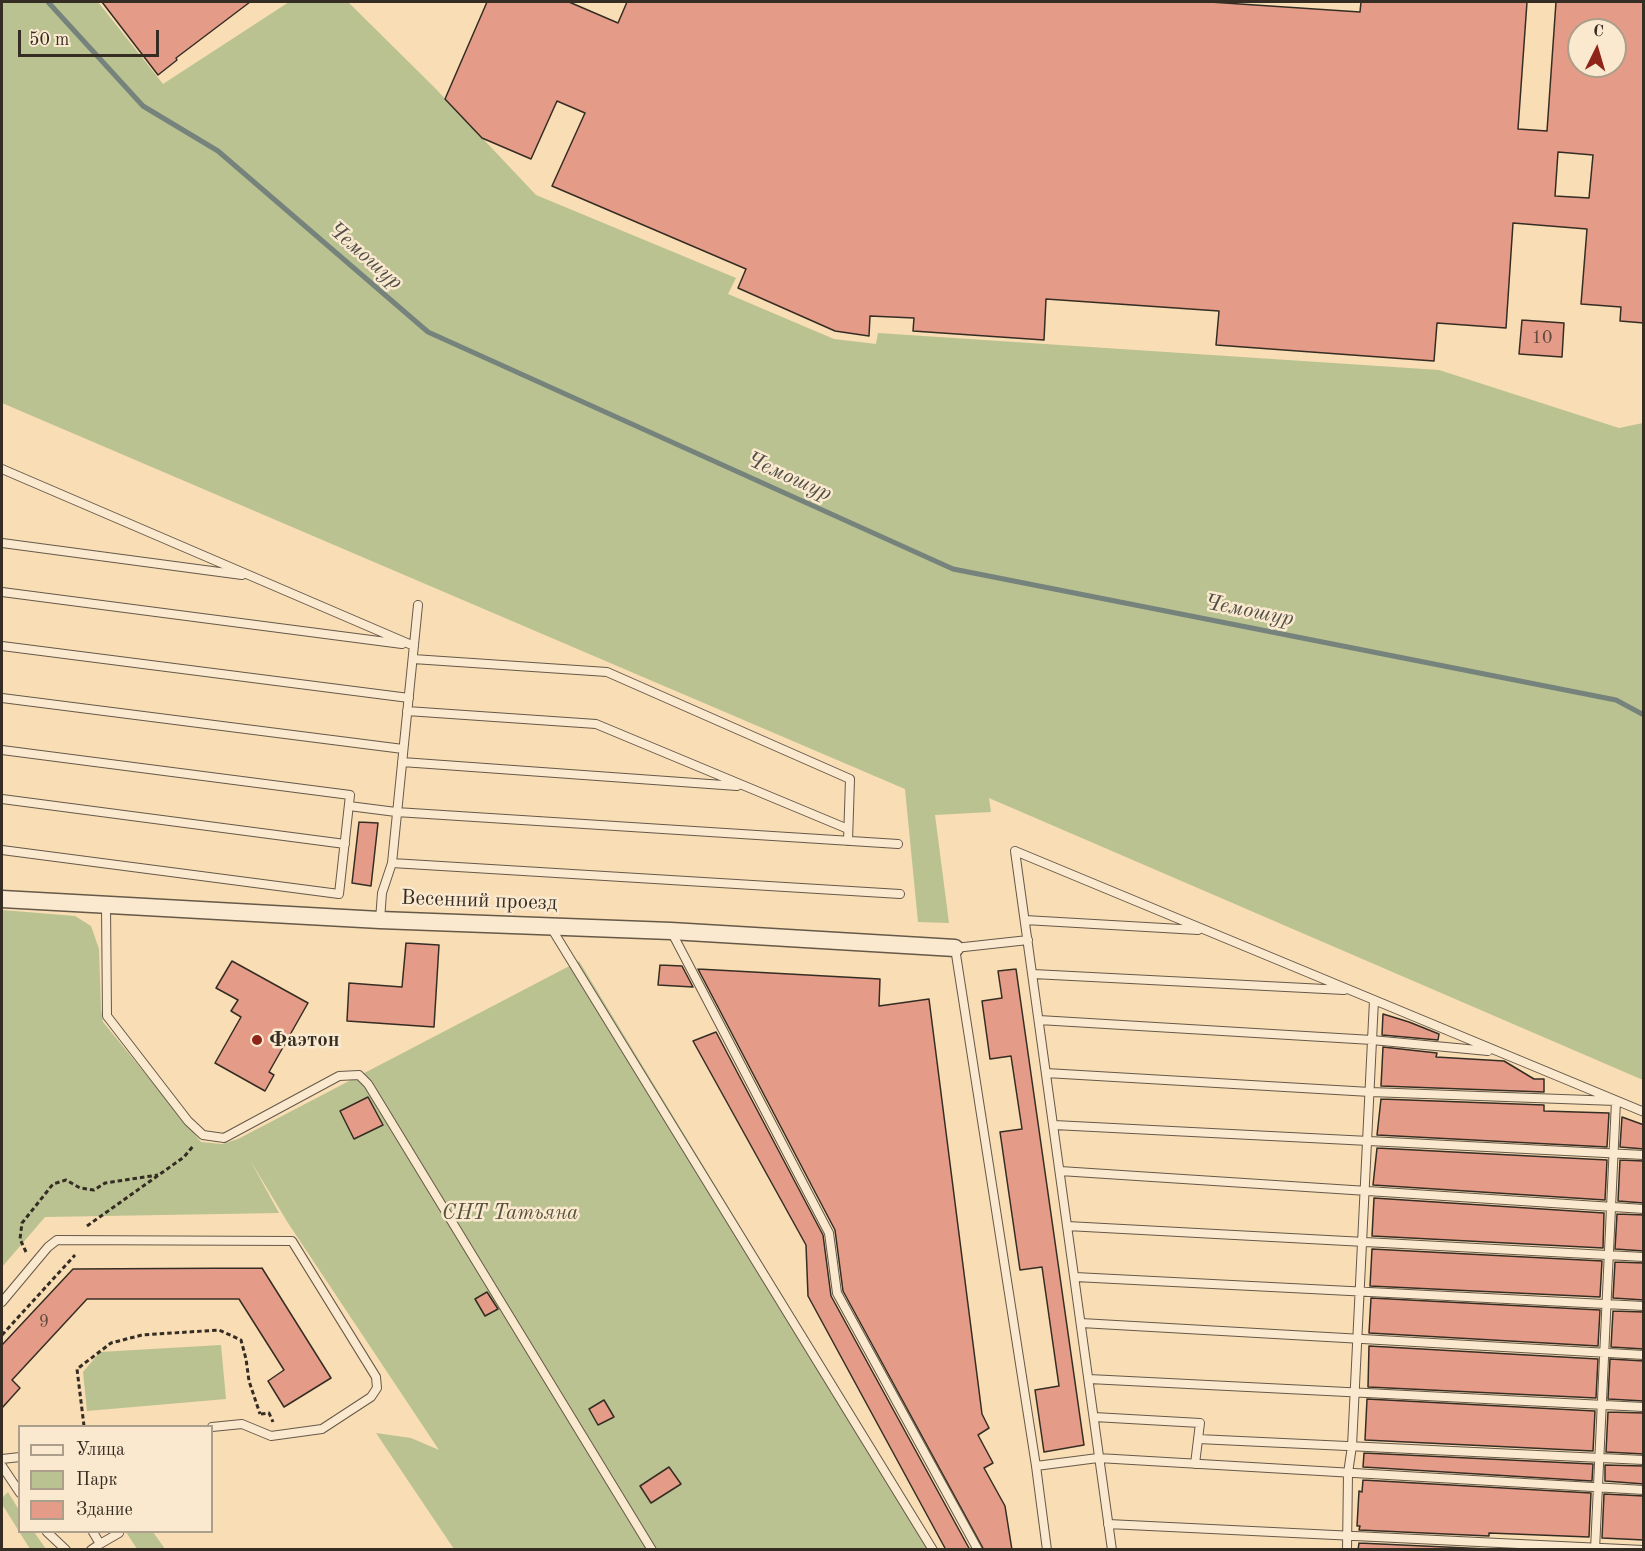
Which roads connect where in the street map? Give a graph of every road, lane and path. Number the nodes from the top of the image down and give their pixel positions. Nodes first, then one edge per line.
1 (2, 469) edge
2 (2, 543) edge
3 (252, 576) junction
4 (2, 592) edge
5 (418, 605) dead end
6 (2, 646) edge
7 (414, 646) junction
8 (412, 659) junction
9 (2, 698) edge
10 (408, 698) junction
11 (407, 711) junction
12 (404, 748) junction
13 (2, 750) edge
14 (402, 762) junction
15 (746, 786) junction
16 (2, 799) edge
17 (349, 806) junction
18 (396, 812) junction
19 (848, 829) junction
20 (848, 841) junction
21 (345, 844) junction
22 (898, 844) dead end
23 (2, 850) edge
24 (392, 863) junction
25 (900, 894) dead end
26 (2, 899) edge
27 (106, 906) junction
28 (380, 920) junction
29 (1025, 920) junction
30 (550, 926) junction
31 (1206, 930) junction
32 (671, 931) junction
33 (1028, 940) junction
34 (955, 948) junction
35 (1033, 974) junction
36 (1350, 990) junction
37 (1374, 1000) junction
38 (1039, 1020) junction
39 (1372, 1040) junction
40 (1499, 1052) junction
41 (1046, 1073) junction
42 (1370, 1092) junction
43 (1617, 1101) junction
44 (1644, 1112) edge
45 (1054, 1125) junction
46 (203, 1135) junction
47 (1367, 1140) junction
48 (1614, 1154) junction
49 (1644, 1155) edge
50 (1060, 1171) junction
51 (158, 1175) junction
52 (1365, 1190) junction
53 (1612, 1208) junction
54 (1644, 1209) edge
55 (1067, 1226) junction
56 (68, 1239) junction
57 (1362, 1242) junction
58 (78, 1253) dead end
59 (1610, 1256) junction
60 (1644, 1257) edge
61 (32, 1266) junction
62 (1075, 1277) junction
63 (1360, 1290) junction
64 (2, 1302) edge
65 (1607, 1304) junction
66 (1644, 1306) edge
67 (1081, 1323) junction
68 (2, 1335) edge
69 (1357, 1339) junction
70 (1605, 1353) junction
71 (1644, 1355) edge
72 (1089, 1379) junction
73 (1355, 1392) junction
74 (1603, 1405) junction
75 (1644, 1407) edge
76 (261, 1414) junction
77 (1094, 1417) junction
78 (84, 1425) edge
79 (213, 1427) edge
80 (274, 1432) junction
81 (1198, 1439) junction
82 (1352, 1446) junction
83 (18, 1456) edge
84 (1098, 1458) junction
85 (1600, 1458) junction
86 (2, 1459) edge
87 (1644, 1460) edge
88 (1195, 1464) junction
89 (2, 1466) edge
90 (1036, 1466) junction
91 (1348, 1473) junction
92 (1599, 1487) junction
93 (18, 1490) edge
94 (1644, 1490) edge
95 (1108, 1524) junction
96 (48, 1533) edge
97 (94, 1533) edge
98 (119, 1533) edge
99 (1348, 1535) junction
100 (100, 1544) junction
101 (1595, 1548) edge
102 (66, 1550) edge
103 (91, 1550) edge
104 (652, 1550) edge
105 (933, 1550) edge
106 (978, 1550) edge
107 (1047, 1550) edge
108 (1112, 1550) edge
109 (1347, 1550) edge
110 (1643, 1550) edge

1 - 3 lane
2 - 3 lane
3 - 7 lane
4 - 7 lane
5 - 7 lane
6 - 10 lane
7 - 8 lane
8 - 10 lane
8 - 19 lane
9 - 12 lane
10 - 11 lane
11 - 12 lane
11 - 15 lane
12 - 14 lane
13 - 17 lane
14 - 15 lane
14 - 18 lane
15 - 19 lane
16 - 21 lane
17 - 18 lane
17 - 21 lane
18 - 20 lane
18 - 24 lane
19 - 20 lane
20 - 22 lane
21 - 23 lane
24 - 25 lane
24 - 28 lane
26 - 27 street, Весенний проезд
27 - 28 street, Весенний проезд
27 - 46 lane
28 - 30 street, Весенний проезд
29 - 31 lane
29 - 31 lane
29 - 33 lane
30 - 32 street, Весенний проезд
30 - 105 lane
31 - 36 lane
32 - 34 street, Весенний проезд
32 - 106 lane
33 - 34 lane
33 - 35 lane
34 - 90 lane
35 - 36 lane
35 - 38 lane
36 - 37 lane
37 - 39 lane
37 - 40 lane
38 - 39 lane
38 - 41 lane
39 - 40 lane
39 - 42 lane
40 - 43 lane
41 - 42 lane
41 - 45 lane
42 - 43 lane
42 - 47 lane
43 - 44 lane
43 - 48 lane
45 - 47 lane
45 - 50 lane
46 - 51 path
46 - 104 lane
47 - 48 lane
47 - 52 lane
48 - 49 lane
48 - 53 lane
50 - 52 lane
50 - 55 lane
51 - 56 path
51 - 61 path
52 - 53 lane
52 - 57 lane
53 - 54 lane
53 - 59 lane
55 - 57 lane
55 - 62 lane
56 - 61 lane
56 - 80 lane
57 - 59 lane
57 - 63 lane
58 - 68 path
59 - 60 lane
59 - 65 lane
61 - 64 lane
62 - 63 lane
62 - 67 lane
63 - 65 lane
63 - 69 lane
65 - 66 lane
65 - 70 lane
67 - 69 lane
67 - 72 lane
69 - 70 lane
69 - 73 lane
70 - 71 lane
70 - 74 lane
72 - 73 lane
72 - 77 lane
73 - 74 lane
73 - 82 lane
74 - 75 lane
74 - 85 lane
76 - 78 path
76 - 80 path
76 - 80 path
77 - 81 lane
77 - 84 lane
79 - 80 lane
81 - 82 lane
81 - 88 lane
82 - 85 lane
82 - 91 lane
83 - 86 lane
84 - 88 lane
84 - 90 lane
84 - 95 lane
85 - 87 lane
85 - 92 lane
88 - 91 lane
89 - 93 lane
90 - 107 lane
91 - 92 lane
91 - 99 lane
92 - 94 lane
92 - 101 lane
95 - 99 lane
95 - 108 lane
96 - 102 lane
97 - 100 lane
98 - 100 lane
99 - 101 lane
99 - 109 lane
100 - 103 lane
101 - 110 lane

